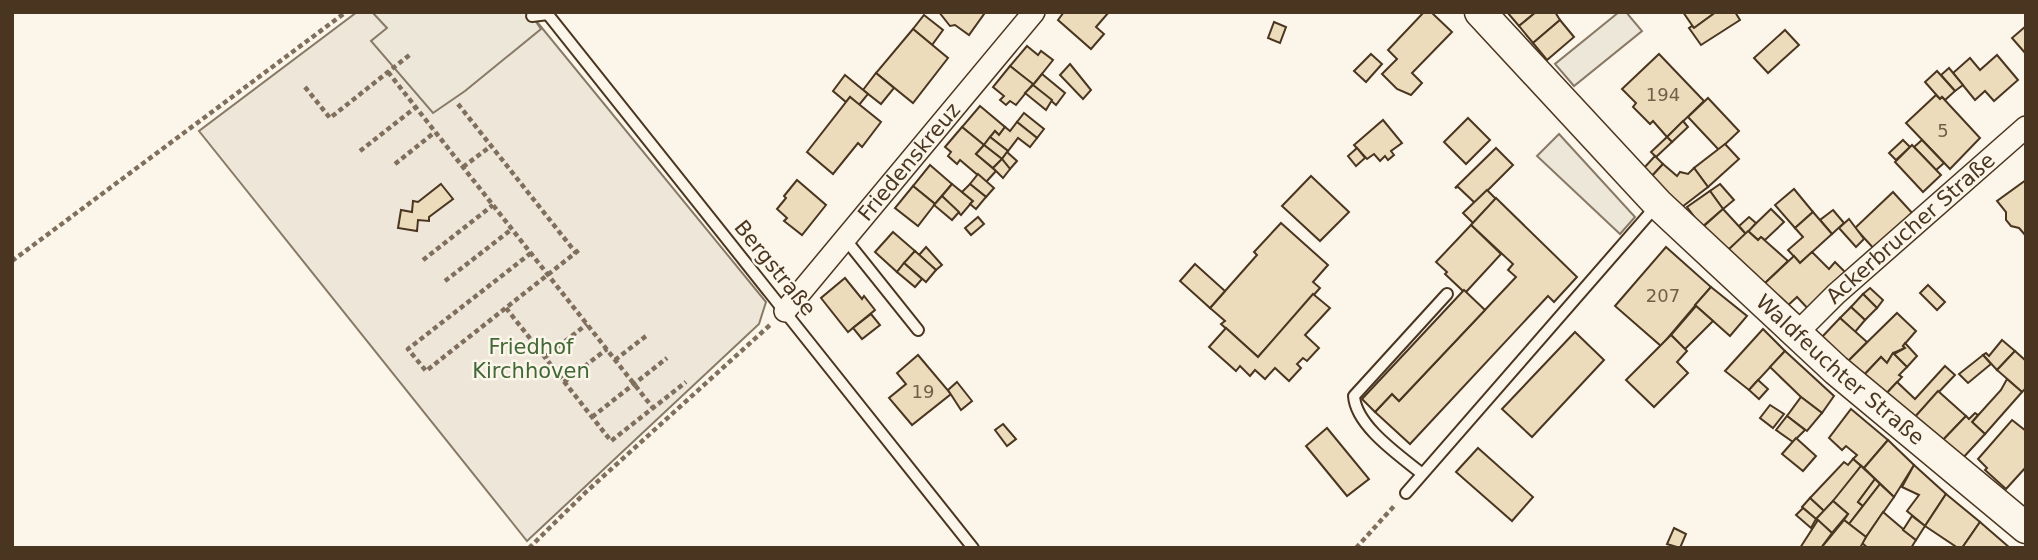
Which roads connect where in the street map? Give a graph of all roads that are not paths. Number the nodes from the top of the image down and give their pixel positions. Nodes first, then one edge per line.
1 (1034, 12) edge
2 (547, 13) edge
3 (1485, 14) edge
4 (532, 16) dead end
5 (2026, 127) edge
6 (1658, 204) junction
7 (846, 240) junction
8 (1447, 294) dead end
9 (785, 311) junction
10 (918, 330) dead end
11 (1796, 334) junction
12 (1422, 473) junction
13 (1406, 493) road end
14 (2024, 522) edge
15 (973, 548) edge

1 - 7 street, Friedenskreuz
2 - 4 lane
2 - 9 lane, Bergstraße
3 - 6 street, Waldfeuchter Straße
5 - 11 street, Ackerbrucher Straße
6 - 11 street, Waldfeuchter Straße
6 - 12 lane
7 - 9 street, Friedenskreuz
7 - 10 lane
8 - 12 lane
9 - 15 lane, Bergstraße
11 - 14 street, Waldfeuchter Straße
12 - 13 lane

